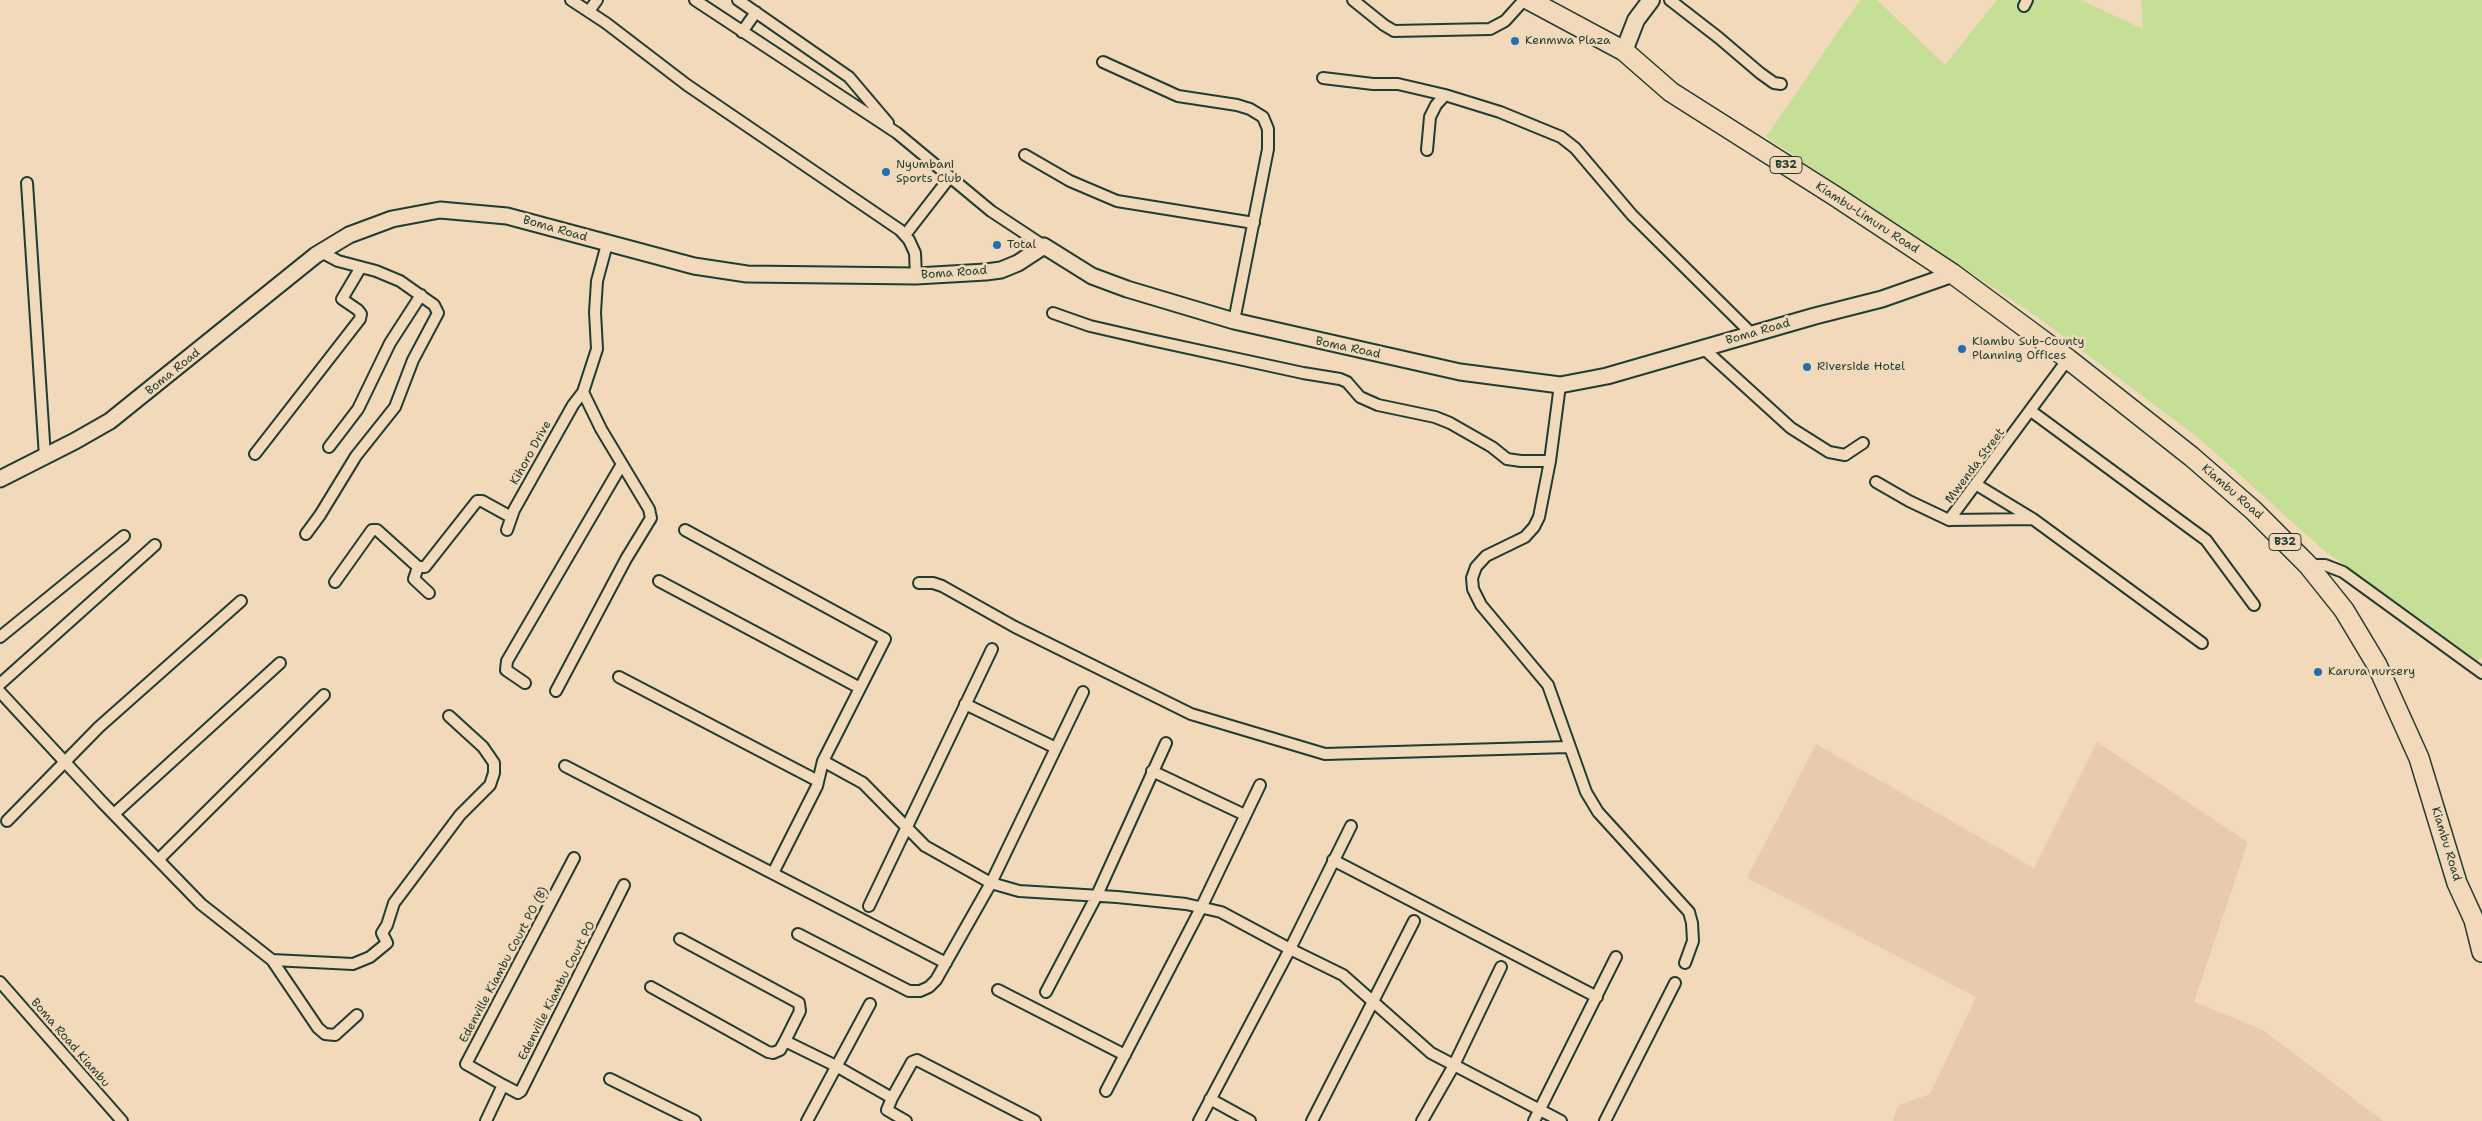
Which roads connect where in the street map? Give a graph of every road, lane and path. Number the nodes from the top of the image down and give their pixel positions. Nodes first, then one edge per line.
1 (571, 0) edge
2 (597, 0) edge
3 (695, 0) edge
4 (738, 0) edge
5 (1353, 0) edge
6 (1524, 0) edge
7 (1529, 0) edge
8 (1651, 0) edge
9 (1670, 0) edge
10 (589, 11) junction
11 (756, 12) junction
12 (742, 32) junction
13 (1624, 51) junction
14 (1103, 62) dead end
15 (1323, 78) dead end
16 (1781, 84) dead end
17 (1445, 95) junction
18 (897, 133) junction
19 (1426, 150) dead end
20 (1025, 155) dead end
21 (950, 177) junction
22 (26, 182) dead end
23 (1254, 223) junction
24 (905, 236) junction
25 (607, 244) junction
26 (1044, 246) junction
27 (321, 252) junction
28 (361, 267) junction
29 (1953, 274) junction
30 (916, 276) junction
31 (421, 295) junction
32 (1053, 313) dead end
33 (1234, 321) junction
34 (1752, 334) junction
35 (1703, 348) junction
36 (2068, 360) junction
37 (1560, 385) junction
38 (583, 392) junction
39 (2031, 410) junction
40 (1864, 443) dead end
41 (329, 447) dead end
42 (255, 454) dead end
43 (45, 457) junction
44 (1550, 461) junction
45 (622, 464) junction
46 (0, 479) edge
47 (1876, 482) dead end
48 (1977, 485) junction
49 (511, 517) junction
50 (2033, 519) junction
51 (1949, 520) junction
52 (507, 530) dead end
53 (686, 530) dead end
54 (306, 534) dead end
55 (124, 536) dead end
56 (155, 545) dead end
57 (2308, 565) junction
58 (418, 566) junction
59 (659, 581) dead end
60 (335, 582) dead end
61 (919, 583) dead end
62 (429, 593) dead end
63 (241, 601) dead end
64 (2254, 605) dead end
65 (0, 637) edge
66 (2202, 643) dead end
67 (992, 649) dead end
68 (280, 663) dead end
69 (2482, 673) edge
70 (620, 677) dead end
71 (525, 682) dead end
72 (0, 684) edge
73 (860, 688) junction
74 (556, 691) dead end
75 (0, 692) edge
76 (1083, 692) dead end
77 (324, 694) dead end
78 (966, 704) junction
79 (449, 716) dead end
80 (1166, 743) dead end
81 (1570, 747) junction
82 (1056, 748) junction
83 (65, 760) junction
84 (823, 762) junction
85 (565, 766) dead end
86 (1152, 771) junction
87 (818, 780) junction
88 (1260, 785) dead end
89 (114, 814) junction
90 (1245, 815) junction
91 (7, 821) dead end
92 (1351, 826) dead end
93 (906, 828) junction
94 (574, 858) dead end
95 (159, 859) junction
96 (1334, 860) junction
97 (773, 873) junction
98 (991, 883) junction
99 (624, 885) dead end
100 (1097, 895) junction
101 (869, 906) dead end
102 (1201, 908) junction
103 (2478, 920) edge
104 (1414, 921) dead end
105 (798, 934) dead end
106 (680, 939) dead end
107 (1290, 949) junction
108 (2482, 952) edge
109 (1616, 957) dead end
110 (272, 960) junction
111 (946, 963) junction
112 (1685, 963) dead end
113 (1501, 967) dead end
114 (0, 982) edge
115 (1675, 983) dead end
116 (651, 987) dead end
117 (998, 990) dead end
118 (1046, 992) dead end
119 (1596, 997) junction
120 (1374, 1002) junction
121 (870, 1004) dead end
122 (357, 1015) dead end
123 (785, 1041) junction
124 (1125, 1055) junction
125 (836, 1066) junction
126 (1453, 1066) junction
127 (610, 1079) dead end
128 (503, 1085) junction
129 (1106, 1091) dead end
130 (892, 1098) junction
131 (1210, 1099) junction
132 (1539, 1110) junction
133 (122, 1121) edge
134 (486, 1121) edge
135 (695, 1121) edge
136 (806, 1121) edge
137 (906, 1121) edge
138 (1035, 1121) edge
139 (1199, 1121) edge
140 (1250, 1121) edge
141 (1312, 1121) edge
142 (1422, 1121) edge
143 (1534, 1121) edge
144 (1561, 1121) edge
145 (1605, 1121) edge

1 - 10 street
2 - 10 street
3 - 12 street
4 - 11 street
5 - 6 street
7 - 13 highway, Kiambu-Limuru Road / B32
8 - 13 main road
9 - 16 street
10 - 24 street
11 - 12 street
11 - 18 street
12 - 18 street
13 - 29 highway, Kiambu-Limuru Road / B32
14 - 23 street
15 - 17 street
17 - 19 street
17 - 34 street
18 - 21 street
20 - 23 street
21 - 24 street
21 - 26 street
22 - 43 street
23 - 33 street
24 - 30 street
25 - 27 main road, Boma Road
25 - 30 main road, Boma Road
25 - 38 street, Kihoro Drive
26 - 30 main road, Boma Road
26 - 33 main road, Boma Road
27 - 28 street
27 - 43 main road, Boma Road
28 - 31 street
28 - 42 street
29 - 34 main road, Boma Road
29 - 36 highway, Kiambu Road / B32
31 - 41 street
31 - 54 street
32 - 44 street
33 - 37 main road, Boma Road
34 - 35 main road, Boma Road
35 - 37 main road, Boma Road
35 - 40 street
36 - 39 street, Mwenda Street
36 - 57 highway, Kiambu Road / B32
37 - 44 street
38 - 45 street
38 - 49 street, Kihoro Drive
39 - 48 street, Mwenda Street
39 - 64 street
43 - 46 main road, Boma Road
44 - 81 street
45 - 71 street
45 - 74 street
47 - 51 street, Mwenda Street
48 - 50 street
48 - 51 street, Mwenda Street
49 - 52 street, Kihoro Drive
49 - 58 street
50 - 51 street
50 - 66 street
53 - 73 street
55 - 65 street
56 - 72 street
57 - 69 street
57 - 103 highway, Kiambu Road / B32
58 - 60 street
58 - 62 street
59 - 73 street
61 - 81 street
63 - 83 street
67 - 78 street
68 - 89 street
70 - 87 street
73 - 84 street
75 - 83 street
76 - 82 street
77 - 95 street
78 - 82 street
78 - 93 street
79 - 110 street
80 - 86 street
81 - 112 street
82 - 98 street
83 - 89 street
83 - 91 street
84 - 87 street
84 - 93 street
85 - 97 street
86 - 90 street
86 - 100 street
87 - 97 street
88 - 90 street
89 - 95 street
90 - 102 street
92 - 96 street
93 - 98 street
93 - 101 street
94 - 128 street, Edenville Kiambu Court PO (B)
95 - 110 street
96 - 107 street
96 - 119 street
97 - 111 street
98 - 100 street
98 - 111 street
99 - 128 street, Edenville Kiambu Court PO
100 - 102 street
100 - 118 street
102 - 107 street
102 - 124 street
103 - 108 highway, Kiambu Road / B32
104 - 120 street
105 - 111 street
106 - 123 street
107 - 120 street
107 - 131 street
109 - 119 street
110 - 122 street
113 - 126 street
114 - 133 street, Boma Road Kiambu
115 - 145 street
116 - 123 street
117 - 124 street
119 - 132 street
120 - 126 street
120 - 141 street
121 - 125 street
123 - 125 street
124 - 129 street
125 - 130 street
125 - 136 street
126 - 132 street
126 - 142 street
127 - 135 street
128 - 134 street
130 - 137 street
130 - 138 street
131 - 139 street
131 - 140 street
132 - 143 street
132 - 144 street

